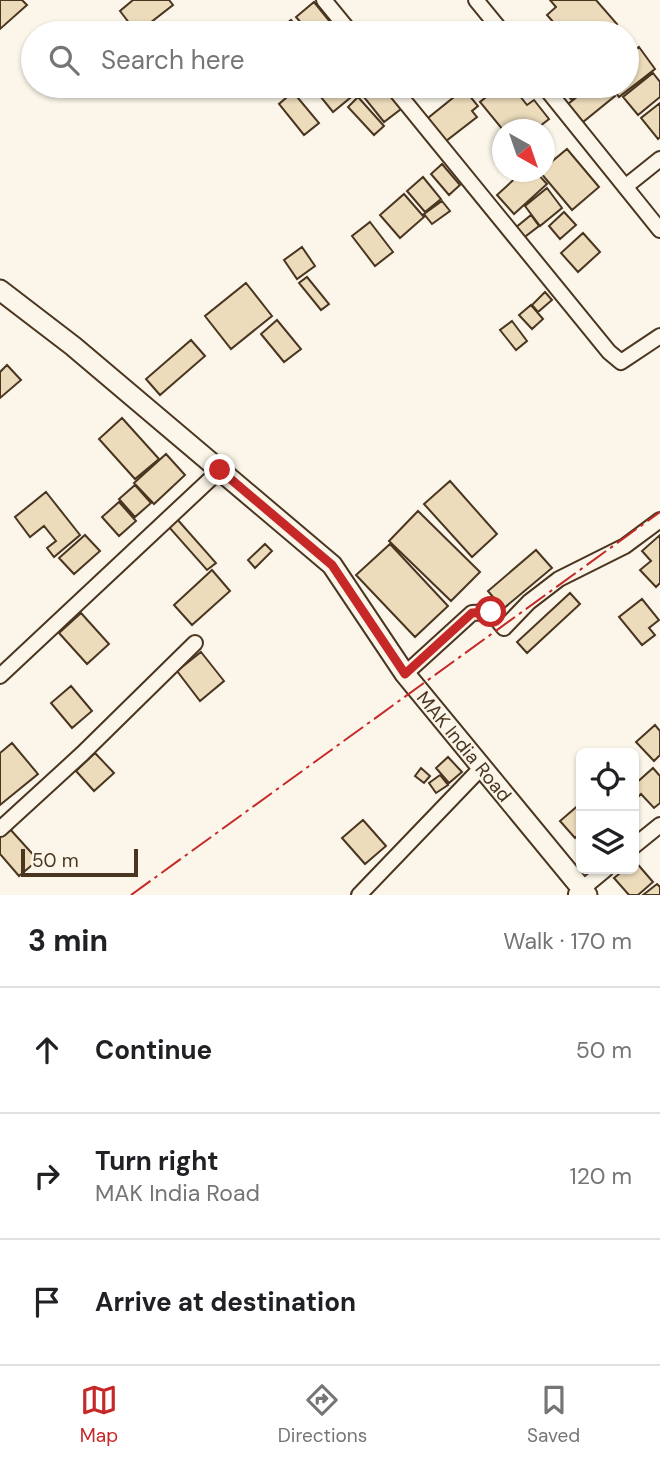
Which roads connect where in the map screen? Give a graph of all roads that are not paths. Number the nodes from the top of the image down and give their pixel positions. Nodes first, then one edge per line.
1 (324, 0) edge
2 (476, 0) edge
3 (341, 21) edge
4 (493, 21) edge
5 (402, 98) edge
6 (554, 98) edge
7 (660, 159) edge
8 (625, 187) junction
9 (660, 230) edge
10 (0, 290) edge
11 (660, 336) edge
12 (220, 470) junction
13 (660, 520) edge
14 (195, 643) dead end
15 (405, 674) junction
16 (0, 676) edge
17 (482, 767) junction
18 (660, 825) edge
19 (0, 829) edge
20 (639, 842) edge
21 (602, 874) edge
22 (581, 893) edge
23 (359, 895) edge

1 - 3 street
2 - 4 street
5 - 11 street
6 - 8 street
7 - 8 street
8 - 9 street
10 - 12 street, MAK India Road
12 - 15 street, MAK India Road
12 - 16 street
13 - 15 street
14 - 19 street
15 - 17 street, MAK India Road
17 - 22 street, MAK India Road
17 - 23 street
18 - 20 street
21 - 22 street

